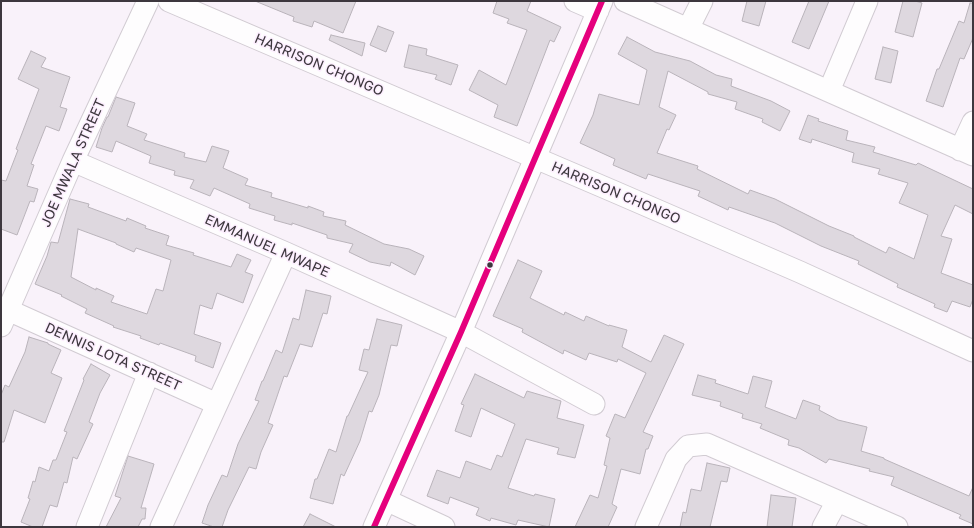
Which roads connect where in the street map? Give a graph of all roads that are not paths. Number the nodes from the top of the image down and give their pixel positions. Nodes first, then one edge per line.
1 (148, 1) edge
2 (170, 1) edge
3 (575, 1) edge
4 (625, 1) edge
5 (702, 1) edge
6 (867, 1) edge
7 (600, 6) edge
8 (688, 29) junction
9 (829, 91) junction
10 (973, 122) edge
11 (967, 153) edge
12 (535, 158) junction
13 (73, 161) junction
14 (286, 253) junction
15 (5, 318) edge
16 (461, 332) junction
17 (973, 350) edge
18 (149, 372) junction
19 (217, 404) junction
20 (594, 404) dead end
21 (386, 500) junction
22 (837, 501) junction
23 (87, 527) edge
24 (160, 527) edge
25 (374, 527) edge
26 (444, 527) edge
27 (646, 527) edge
28 (823, 527) edge
29 (896, 527) edge

1 - 13 street, JOE MWALA STREET
2 - 12 street, HARRISON CHONGO
3 - 7 street
4 - 8 street
5 - 8 street
6 - 9 street
7 - 12 street
8 - 9 street
9 - 11 street
10 - 11 street
12 - 16 street
12 - 17 street, HARRISON CHONGO
13 - 14 street, EMMANUEL MWAPE
13 - 15 street, JOE MWALA STREET
14 - 16 street, EMMANUEL MWAPE
14 - 19 street
15 - 18 street, DENNIS LOTA STREET
16 - 20 street, EMMANUEL MWAPE
16 - 21 street
18 - 19 street, DENNIS LOTA STREET
18 - 23 street
19 - 24 street
21 - 25 street
21 - 26 street
22 - 27 street
22 - 28 street
22 - 29 street

